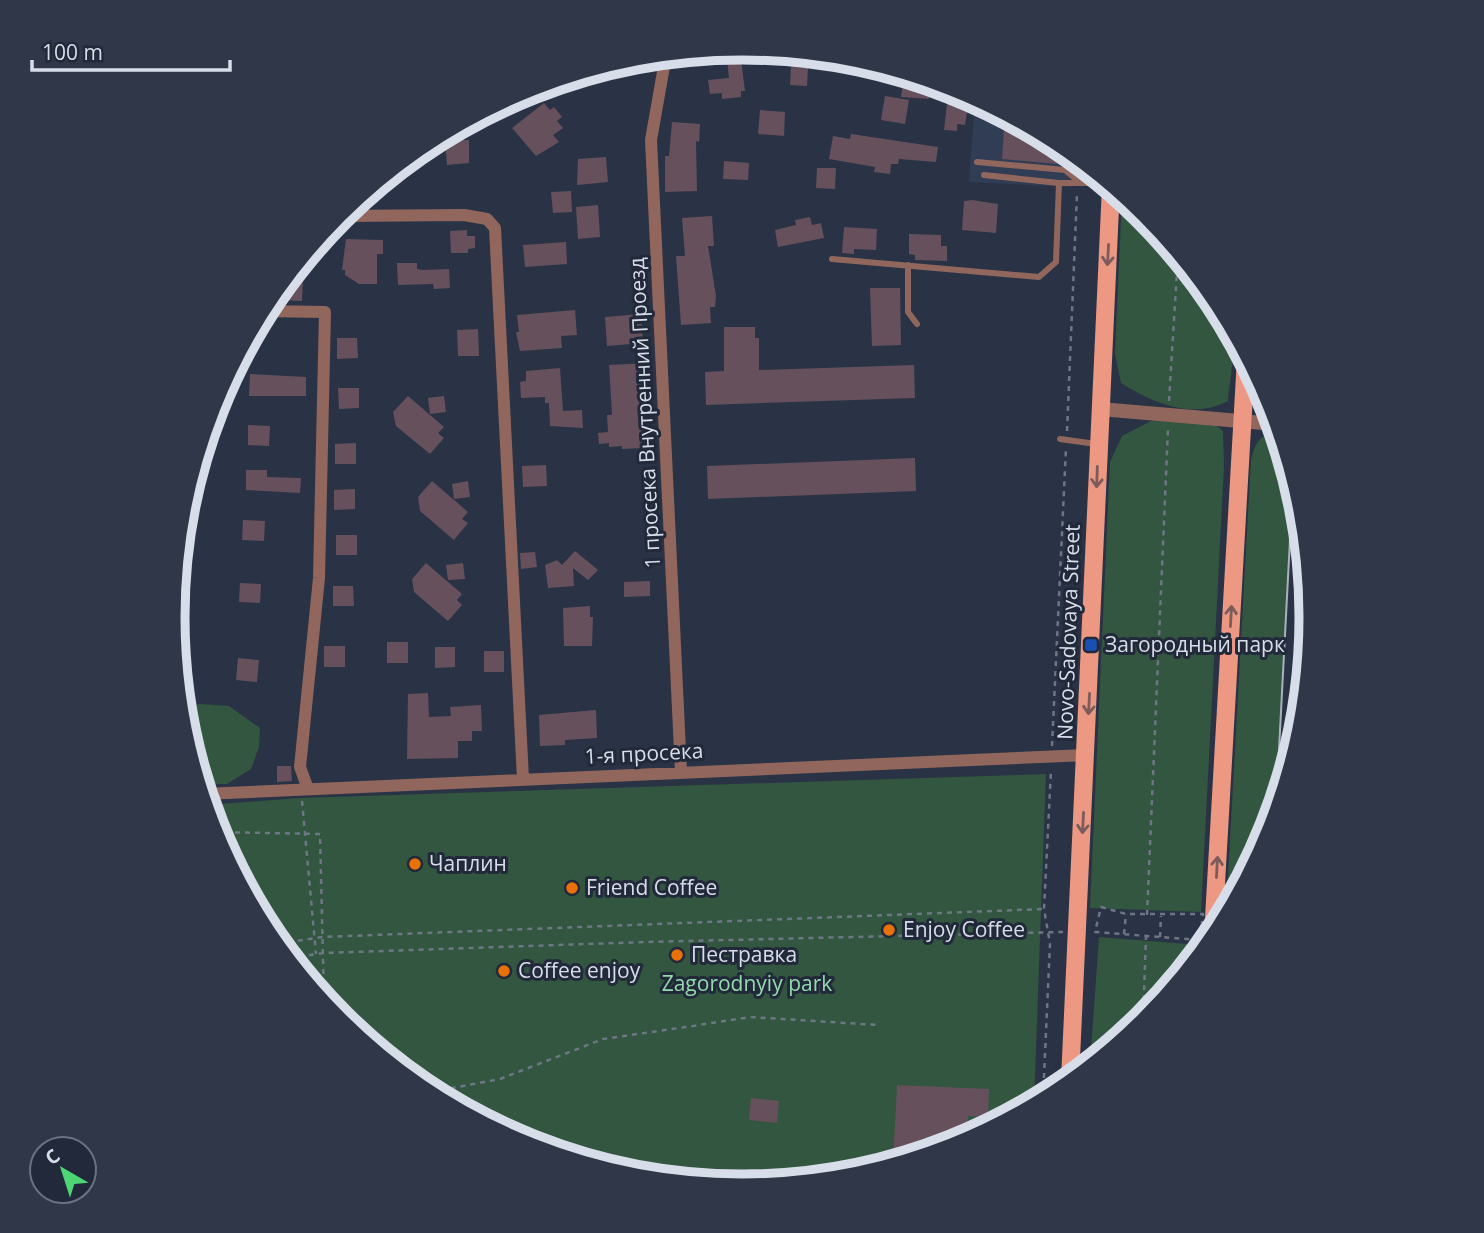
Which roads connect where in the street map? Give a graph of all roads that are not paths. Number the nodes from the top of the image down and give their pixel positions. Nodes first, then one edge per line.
1 (664, 65) edge
2 (978, 162) dead end
3 (984, 175) dead end
4 (1078, 181) junction
5 (1089, 182) edge
6 (1059, 183) junction
7 (1110, 199) edge
8 (356, 216) edge
9 (832, 259) dead end
10 (908, 265) junction
11 (276, 311) edge
12 (917, 324) dead end
13 (1245, 376) edge
14 (1100, 409) junction
15 (1242, 421) junction
16 (1264, 423) edge
17 (1063, 440) road end
18 (1099, 444) junction
19 (1086, 755) junction
20 (681, 772) junction
21 (523, 779) junction
22 (304, 789) junction
23 (214, 793) edge
24 (1214, 911) edge
25 (1072, 1065) edge

1 - 20 street, 1 просека Внутренний Проезд
2 - 4 lane
3 - 6 lane
4 - 5 lane
4 - 6 lane
6 - 10 lane
7 -> 14 main road, Novo-Sadovaya Street
8 - 21 street
9 - 10 lane
10 - 12 lane
11 - 22 street
13 - 15 main road
14 - 15 street
14 - 18 main road, Novo-Sadovaya Street
15 - 16 street
24 -> 15 main road
17 - 18 lane
18 -> 19 main road, Novo-Sadovaya Street
19 - 20 street, 1-я просека
19 -> 25 main road, Novo-Sadovaya Street
20 - 21 street, 1-я просека
21 - 22 street, 1-я просека
22 - 23 street, 1-я просека

